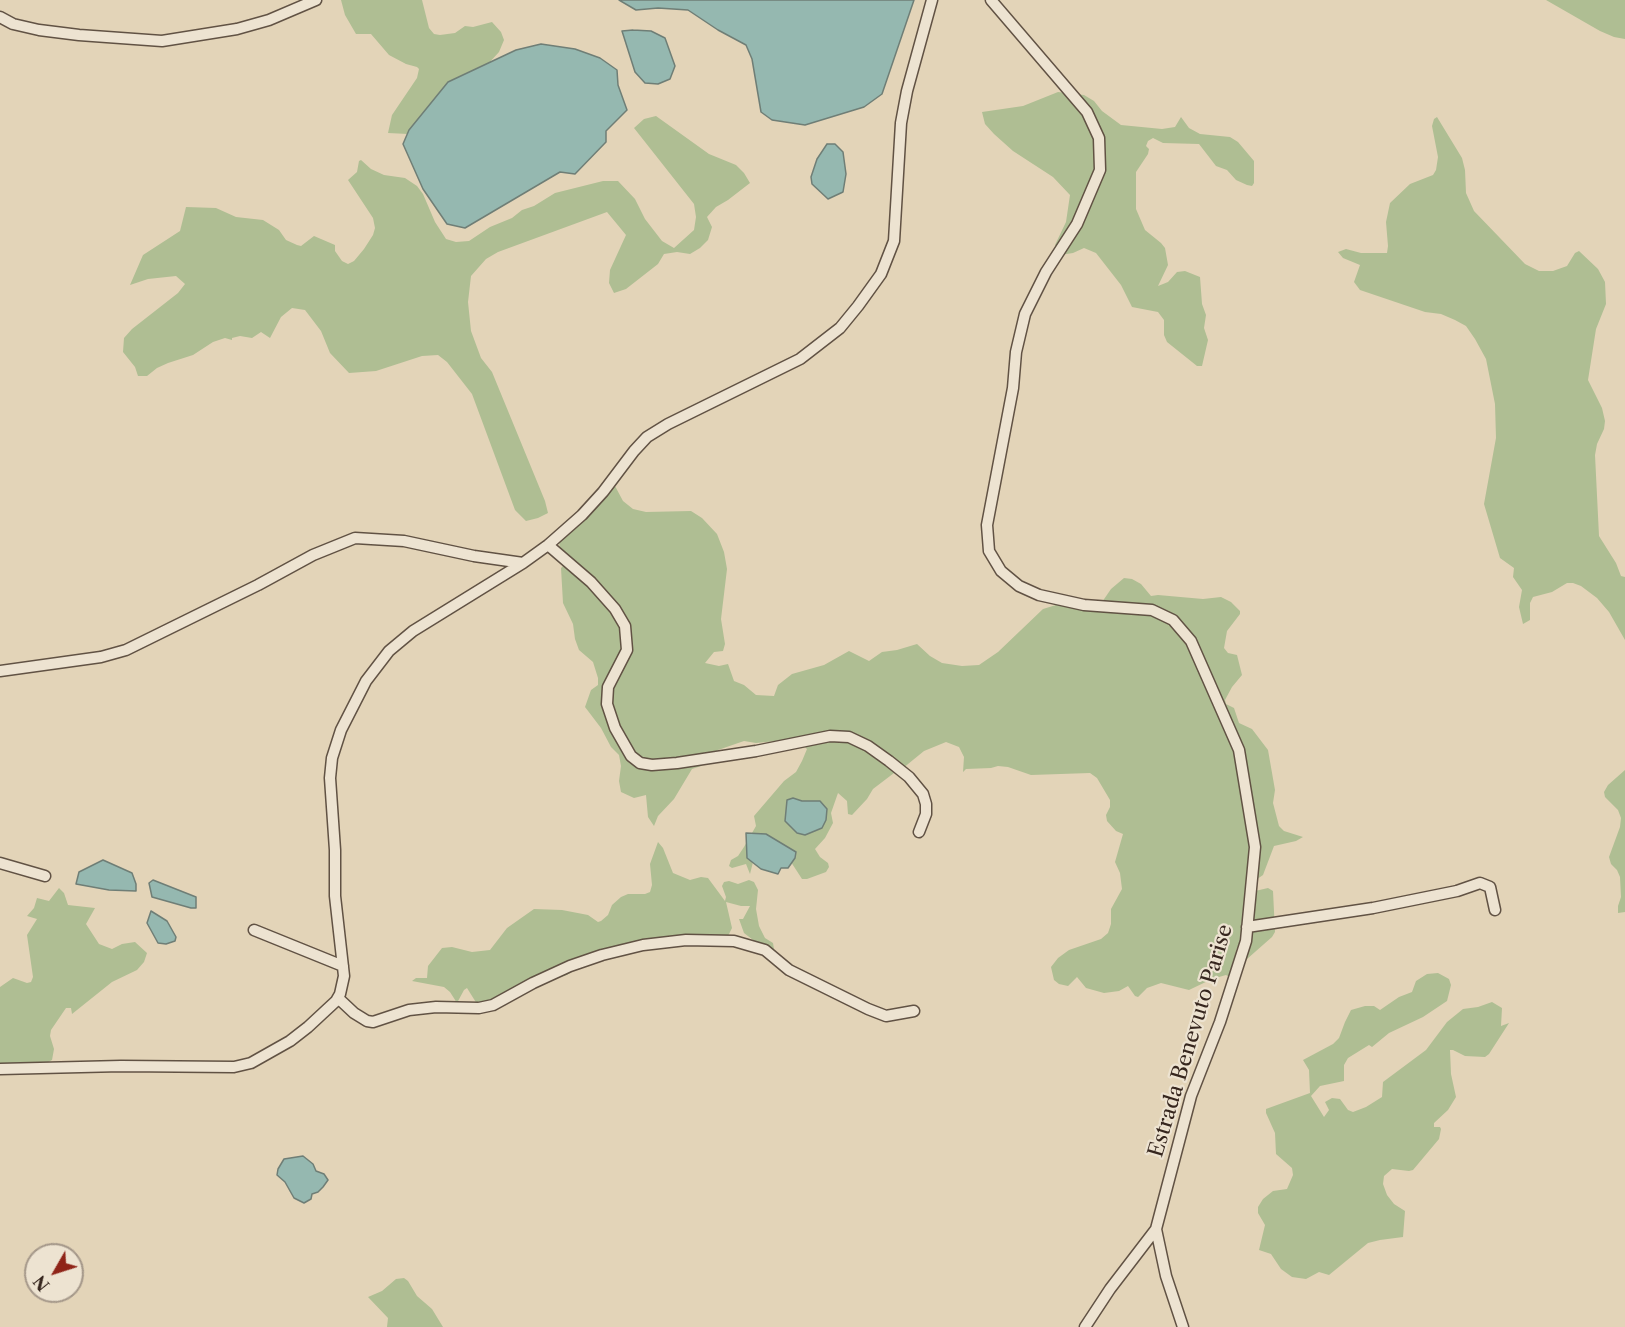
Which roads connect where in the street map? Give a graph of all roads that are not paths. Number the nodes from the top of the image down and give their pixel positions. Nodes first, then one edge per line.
1 (316, 0) edge
2 (932, 0) edge
3 (991, 0) edge
4 (0, 17) edge
5 (548, 545) junction
6 (523, 563) junction
7 (0, 671) edge
8 (919, 832) dead end
9 (0, 863) edge
10 (45, 876) dead end
11 (1495, 910) dead end
12 (1247, 927) junction
13 (254, 930) dead end
14 (344, 966) junction
15 (338, 998) junction
16 (914, 1011) dead end
17 (0, 1069) edge
18 (1156, 1229) junction
19 (1085, 1327) edge
20 (1183, 1327) edge

1 - 4 street
2 - 5 street
3 - 12 street, Estrada Benevuto Parise
5 - 6 street
5 - 8 street
6 - 7 street
6 - 14 street
9 - 10 street
11 - 12 street
12 - 18 street, Estrada Benevuto Parise
13 - 14 street
14 - 15 street
15 - 16 street
15 - 17 street
18 - 19 street
18 - 20 street

